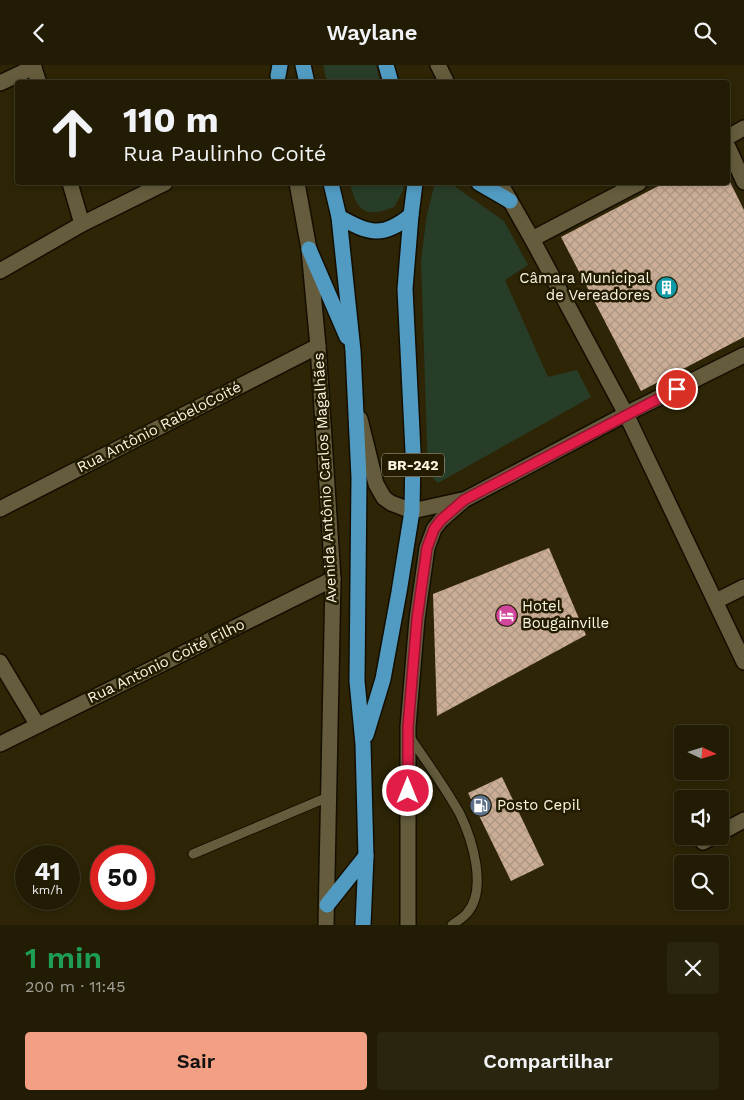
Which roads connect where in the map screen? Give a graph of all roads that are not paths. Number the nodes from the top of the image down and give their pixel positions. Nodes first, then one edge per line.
1 (303, 65) edge
2 (386, 65) edge
3 (438, 65) edge
4 (34, 66) edge
5 (38, 80) edge
6 (306, 80) edge
7 (390, 80) edge
8 (446, 80) edge
9 (0, 83) edge
10 (744, 128) edge
11 (730, 136) edge
12 (730, 151) edge
13 (744, 182) edge
14 (71, 185) edge
15 (160, 185) edge
16 (297, 185) edge
17 (331, 185) edge
18 (415, 185) edge
19 (482, 185) edge
20 (501, 185) edge
21 (635, 185) edge
22 (510, 201) junction
23 (411, 215) junction
24 (339, 217) junction
25 (82, 224) junction
26 (532, 239) junction
27 (309, 249) junction
28 (0, 271) edge
29 (318, 346) junction
30 (353, 351) junction
31 (744, 355) edge
32 (356, 406) junction
33 (626, 414) junction
34 (464, 500) junction
35 (0, 509) edge
36 (412, 511) junction
37 (332, 579) junction
38 (744, 587) edge
39 (716, 601) junction
40 (0, 662) edge
41 (744, 662) edge
42 (37, 724) junction
43 (408, 734) junction
44 (0, 744) edge
45 (363, 744) junction
46 (328, 797) junction
47 (744, 820) edge
48 (729, 828) edge
49 (193, 854) dead end
50 (366, 856) junction
51 (327, 905) junction
52 (326, 925) edge
53 (363, 925) edge
54 (408, 925) edge
55 (452, 925) edge

1 - 6 highway
2 - 7 highway
3 - 8 main road
4 - 5 main road
4 - 9 main road
10 - 11 main road
12 - 13 main road
14 - 25 main road
15 - 25 main road
16 - 27 main road, Avenida Antônio Carlos Magalhães
17 - 24 highway, BR-242
18 - 23 highway, BR-242
19 - 22 highway
20 - 22 main road
21 - 26 main road
22 - 26 main road
23 - 24 highway
23 - 36 highway, BR-242
24 - 30 highway, BR-242
25 - 28 main road
26 - 33 main road
27 - 29 main road, Avenida Antônio Carlos Magalhães
27 - 30 highway
29 - 35 main road, Rua Antônio RabeloCoité
29 - 37 main road, Avenida Antônio Carlos Magalhães
30 - 32 highway, BR-242
31 - 33 main road
32 - 36 main road
32 - 45 highway, BR-242
33 - 34 main road
33 - 39 main road
34 - 36 main road
34 - 43 main road
36 - 45 highway, BR-242
37 - 42 main road, Rua Antonio Coité Filho
37 - 46 main road, Avenida Antônio Carlos Magalhães
38 - 39 main road
39 - 41 main road
40 - 42 main road
42 - 44 main road, Rua Antonio Coité Filho
43 - 54 main road
43 - 55 lane
45 - 50 highway, BR-242
46 - 49 lane
46 - 51 main road, Avenida Antônio Carlos Magalhães
47 - 48 main road
50 - 51 highway
50 - 53 highway, BR-242
51 - 52 main road, Avenida Antônio Carlos Magalhães

